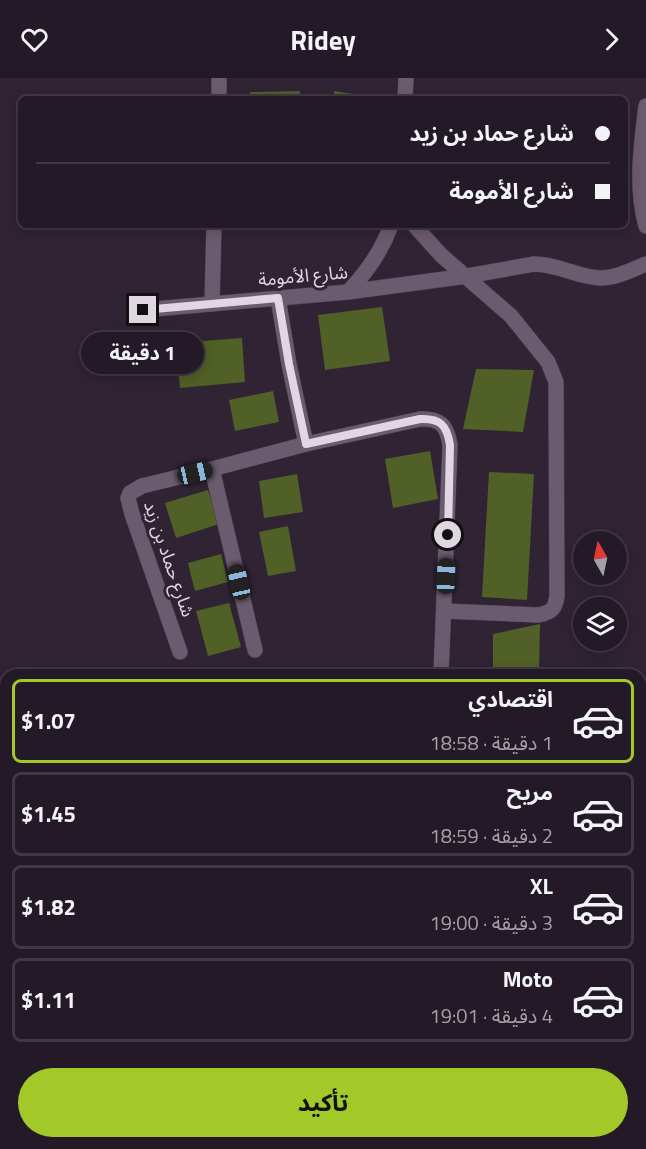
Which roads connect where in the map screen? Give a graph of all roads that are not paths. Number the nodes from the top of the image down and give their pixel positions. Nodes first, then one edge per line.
1 (219, 78) edge
2 (406, 78) edge
3 (219, 96) edge
4 (405, 96) edge
5 (646, 106) edge
6 (646, 226) edge
7 (214, 228) edge
8 (390, 228) edge
9 (417, 228) edge
10 (646, 264) edge
11 (467, 276) junction
12 (348, 292) junction
13 (278, 298) junction
14 (212, 304) junction
15 (143, 310) dead end
16 (306, 444) junction
17 (212, 469) junction
18 (444, 611) junction
19 (255, 650) dead end
20 (180, 652) dead end
21 (441, 669) edge

1 - 3 street
2 - 4 street
5 - 6 street
7 - 14 street
8 - 12 street
9 - 11 street
10 - 11 street, شارع الأمومة
11 - 12 street, شارع الأمومة
11 - 18 street
12 - 13 street, شارع الأمومة
13 - 14 street, شارع الأمومة
13 - 16 street
14 - 15 street, شارع الأمومة
16 - 17 street, شارع حماد بن زيد
16 - 18 street, شارع حماد بن زيد
17 - 19 street
17 - 20 street, شارع حماد بن زيد
18 - 21 street, شارع حماد بن زيد

